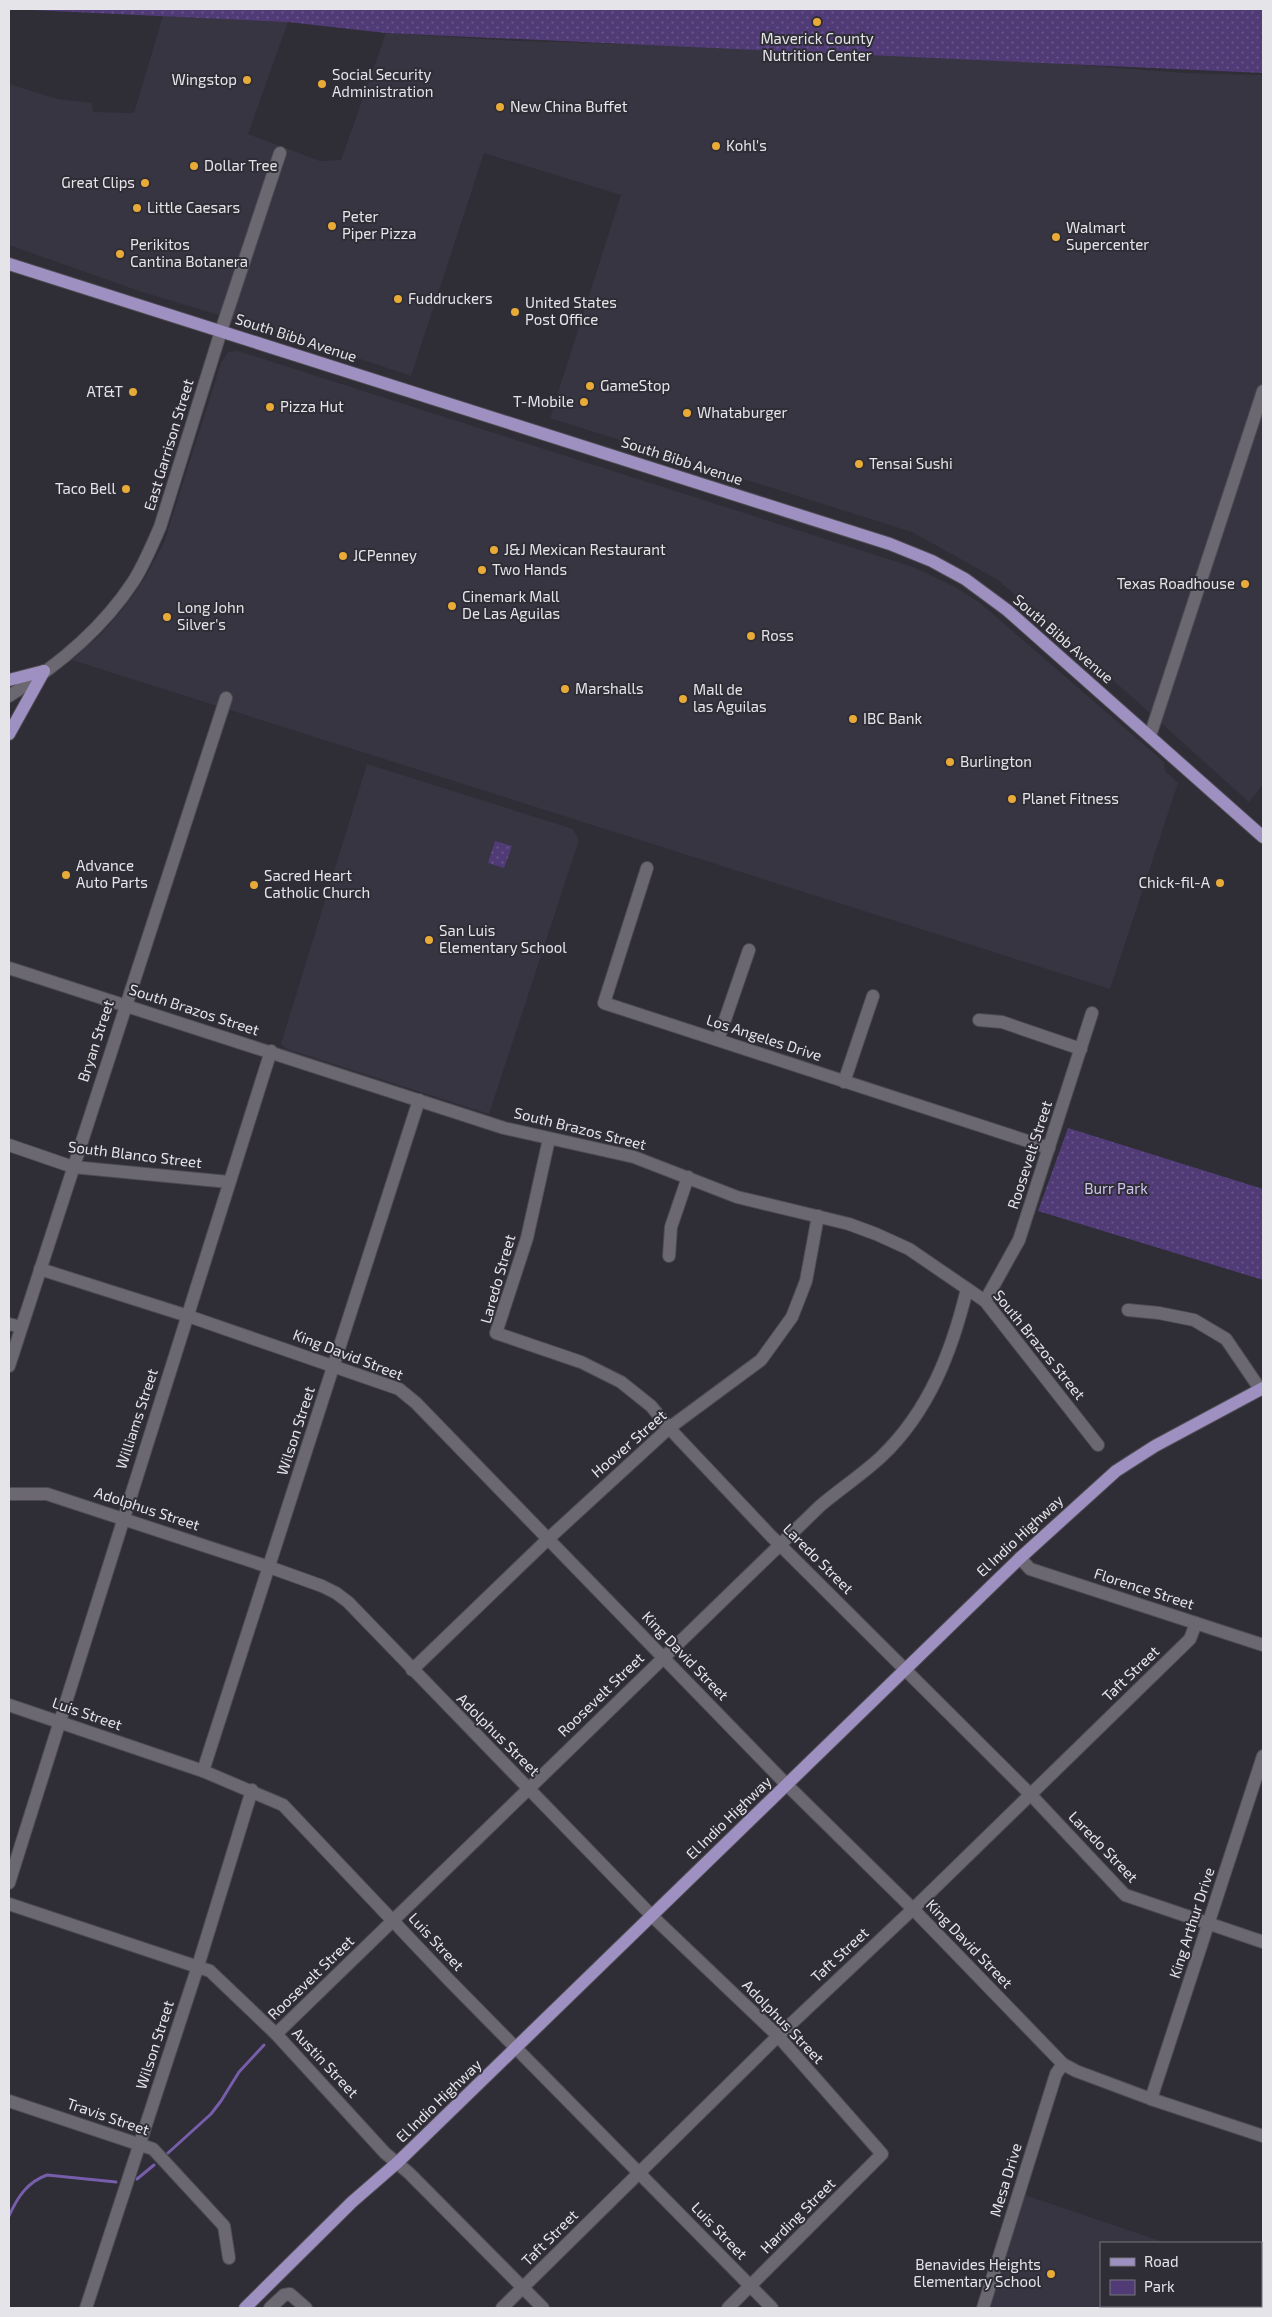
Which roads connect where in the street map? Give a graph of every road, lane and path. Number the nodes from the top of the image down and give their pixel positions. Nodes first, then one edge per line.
1 (280, 153) dead end
2 (9, 264) edge
3 (221, 331) junction
4 (1263, 391) edge
5 (44, 671) junction
6 (9, 680) edge
7 (9, 696) edge
8 (226, 698) dead end
9 (9, 734) edge
10 (1150, 736) junction
11 (1263, 837) edge
12 (647, 868) dead end
13 (750, 950) dead end
14 (9, 968) edge
15 (873, 996) dead end
16 (125, 1004) junction
17 (1092, 1013) dead end
18 (978, 1020) dead end
19 (718, 1040) junction
20 (1080, 1049) junction
21 (271, 1051) junction
22 (844, 1082) junction
23 (419, 1100) junction
24 (549, 1139) junction
25 (9, 1145) edge
26 (1049, 1148) junction
27 (73, 1167) junction
28 (688, 1177) junction
29 (229, 1182) junction
30 (818, 1216) junction
31 (668, 1256) dead end
32 (40, 1269) junction
33 (967, 1289) junction
34 (986, 1302) junction
35 (1128, 1310) dead end
36 (188, 1316) junction
37 (15, 1326) edge
38 (334, 1365) junction
39 (9, 1366) edge
40 (1262, 1389) edge
41 (669, 1428) junction
42 (1098, 1444) dead end
43 (9, 1494) edge
44 (122, 1517) junction
45 (548, 1538) junction
46 (781, 1543) junction
47 (1020, 1558) junction
48 (269, 1567) junction
49 (1196, 1623) junction
50 (1263, 1645) edge
51 (664, 1657) junction
52 (412, 1670) junction
53 (905, 1670) junction
54 (9, 1704) edge
55 (59, 1721) junction
56 (1263, 1756) edge
57 (203, 1771) junction
58 (787, 1785) junction
59 (528, 1788) junction
60 (252, 1790) junction
61 (1030, 1795) junction
62 (9, 1883) edge
63 (9, 1904) edge
64 (913, 1909) junction
65 (652, 1916) junction
66 (395, 1921) junction
67 (1209, 1924) junction
68 (1263, 1942) edge
69 (198, 1966) junction
70 (276, 2034) junction
71 (778, 2036) junction
72 (517, 2048) junction
73 (1063, 2064) junction
74 (1151, 2099) junction
75 (9, 2101) edge
76 (1263, 2136) edge
77 (139, 2144) junction
78 (876, 2146) joint
79 (398, 2162) junction
80 (639, 2173) junction
81 (229, 2258) dead end
82 (750, 2287) junction
83 (523, 2288) junction
84 (86, 2308) edge
85 (245, 2308) edge
86 (270, 2308) edge
87 (306, 2308) edge
88 (502, 2308) edge
89 (543, 2308) edge
90 (728, 2308) edge
91 (772, 2308) edge
92 (983, 2308) edge

1 - 3 street, East Garrison Street
2 - 3 main road, South Bibb Avenue
3 - 5 street, East Garrison Street
3 - 10 main road, South Bibb Avenue
4 - 10 street
5 - 6 main road
5 - 7 street, East Garrison Street
5 - 9 main road
8 - 16 street, Bryan Street
10 - 11 main road, South Bibb Avenue
12 - 19 street, Los Angeles Drive
13 - 19 street
14 - 16 street, South Brazos Street
15 - 22 street
16 - 21 street, South Brazos Street
16 - 27 street, Bryan Street
17 - 20 street, Roosevelt Street
18 - 20 street
19 - 22 street, Los Angeles Drive
20 - 26 street, Roosevelt Street
21 - 23 street, South Brazos Street
21 - 29 street, Williams Street
22 - 26 street, Los Angeles Drive
23 - 24 street, South Brazos Street
23 - 38 street, Wilson Street
24 - 28 street, South Brazos Street
24 - 41 street, Laredo Street
25 - 27 street, South Blanco Street
26 - 34 street, Roosevelt Street
27 - 29 street, South Blanco Street
27 - 32 street, Bryan Street
28 - 30 street, South Brazos Street
28 - 31 street
29 - 36 street, Williams Street
30 - 33 street, South Brazos Street
30 - 41 street, Hoover Street
32 - 36 street, King David Street
32 - 37 street, Bryan Street
33 - 34 street, South Brazos Street
33 - 46 street, Roosevelt Street
34 - 42 street, South Brazos Street
35 - 40 street
36 - 38 street, King David Street
36 - 44 street, Williams Street
37 - 39 street, Bryan Street
38 - 45 street, King David Street
38 - 48 street, Wilson Street
40 - 47 main road, El Indio Highway
41 - 45 street, Hoover Street
41 - 46 street, Laredo Street
43 - 44 street, Adolphus Street
44 - 48 street, Adolphus Street
44 - 55 street, Williams Street
45 - 51 street, King David Street
45 - 52 street, Hoover Street
46 - 51 street, Roosevelt Street
46 - 53 street, Laredo Street
47 - 49 street, Florence Street
47 - 53 main road, El Indio Highway
48 - 52 street, Adolphus Street
48 - 57 street, Wilson Street
49 - 50 street, Florence Street
49 - 61 street, Taft Street
51 - 58 street, King David Street
51 - 59 street, Roosevelt Street
52 - 59 street, Adolphus Street
53 - 58 main road, El Indio Highway
53 - 61 street, Laredo Street
54 - 55 street, Luis Street
55 - 57 street, Luis Street
55 - 62 street, Williams Street
56 - 67 street, King Arthur Drive
57 - 60 street, Luis Street
58 - 64 street, King David Street
58 - 65 main road, El Indio Highway
59 - 65 street, Adolphus Street
59 - 66 street, Roosevelt Street
60 - 66 street, Luis Street
60 - 69 street, Wilson Street
61 - 64 street, Taft Street
61 - 67 street, Laredo Street
63 - 69 street, Austin Street
64 - 71 street, Taft Street
64 - 73 street, King David Street
65 - 71 street, Adolphus Street
65 - 72 main road, El Indio Highway
66 - 70 street, Roosevelt Street
66 - 72 street, Luis Street
67 - 68 street, Laredo Street
67 - 74 street, King Arthur Drive
69 - 70 street, Austin Street
69 - 77 street, Wilson Street
70 - 79 street, Austin Street
71 - 78 street, Adolphus Street
71 - 80 street, Taft Street
72 - 79 main road, El Indio Highway
72 - 80 street, Luis Street
73 - 74 street, King David Street
73 - 92 street, Mesa Drive
74 - 76 street, King David Street
75 - 77 street, Travis Street
77 - 81 street, Travis Street
77 - 84 street, Wilson Street
78 - 82 street, Harding Street
79 - 83 street, Austin Street
79 - 85 main road, El Indio Highway
80 - 82 street, Luis Street
80 - 83 street, Taft Street
82 - 90 street, Harding Street
82 - 91 street, Luis Street
83 - 88 street, Taft Street
83 - 89 street, Austin Street
86 - 87 street

